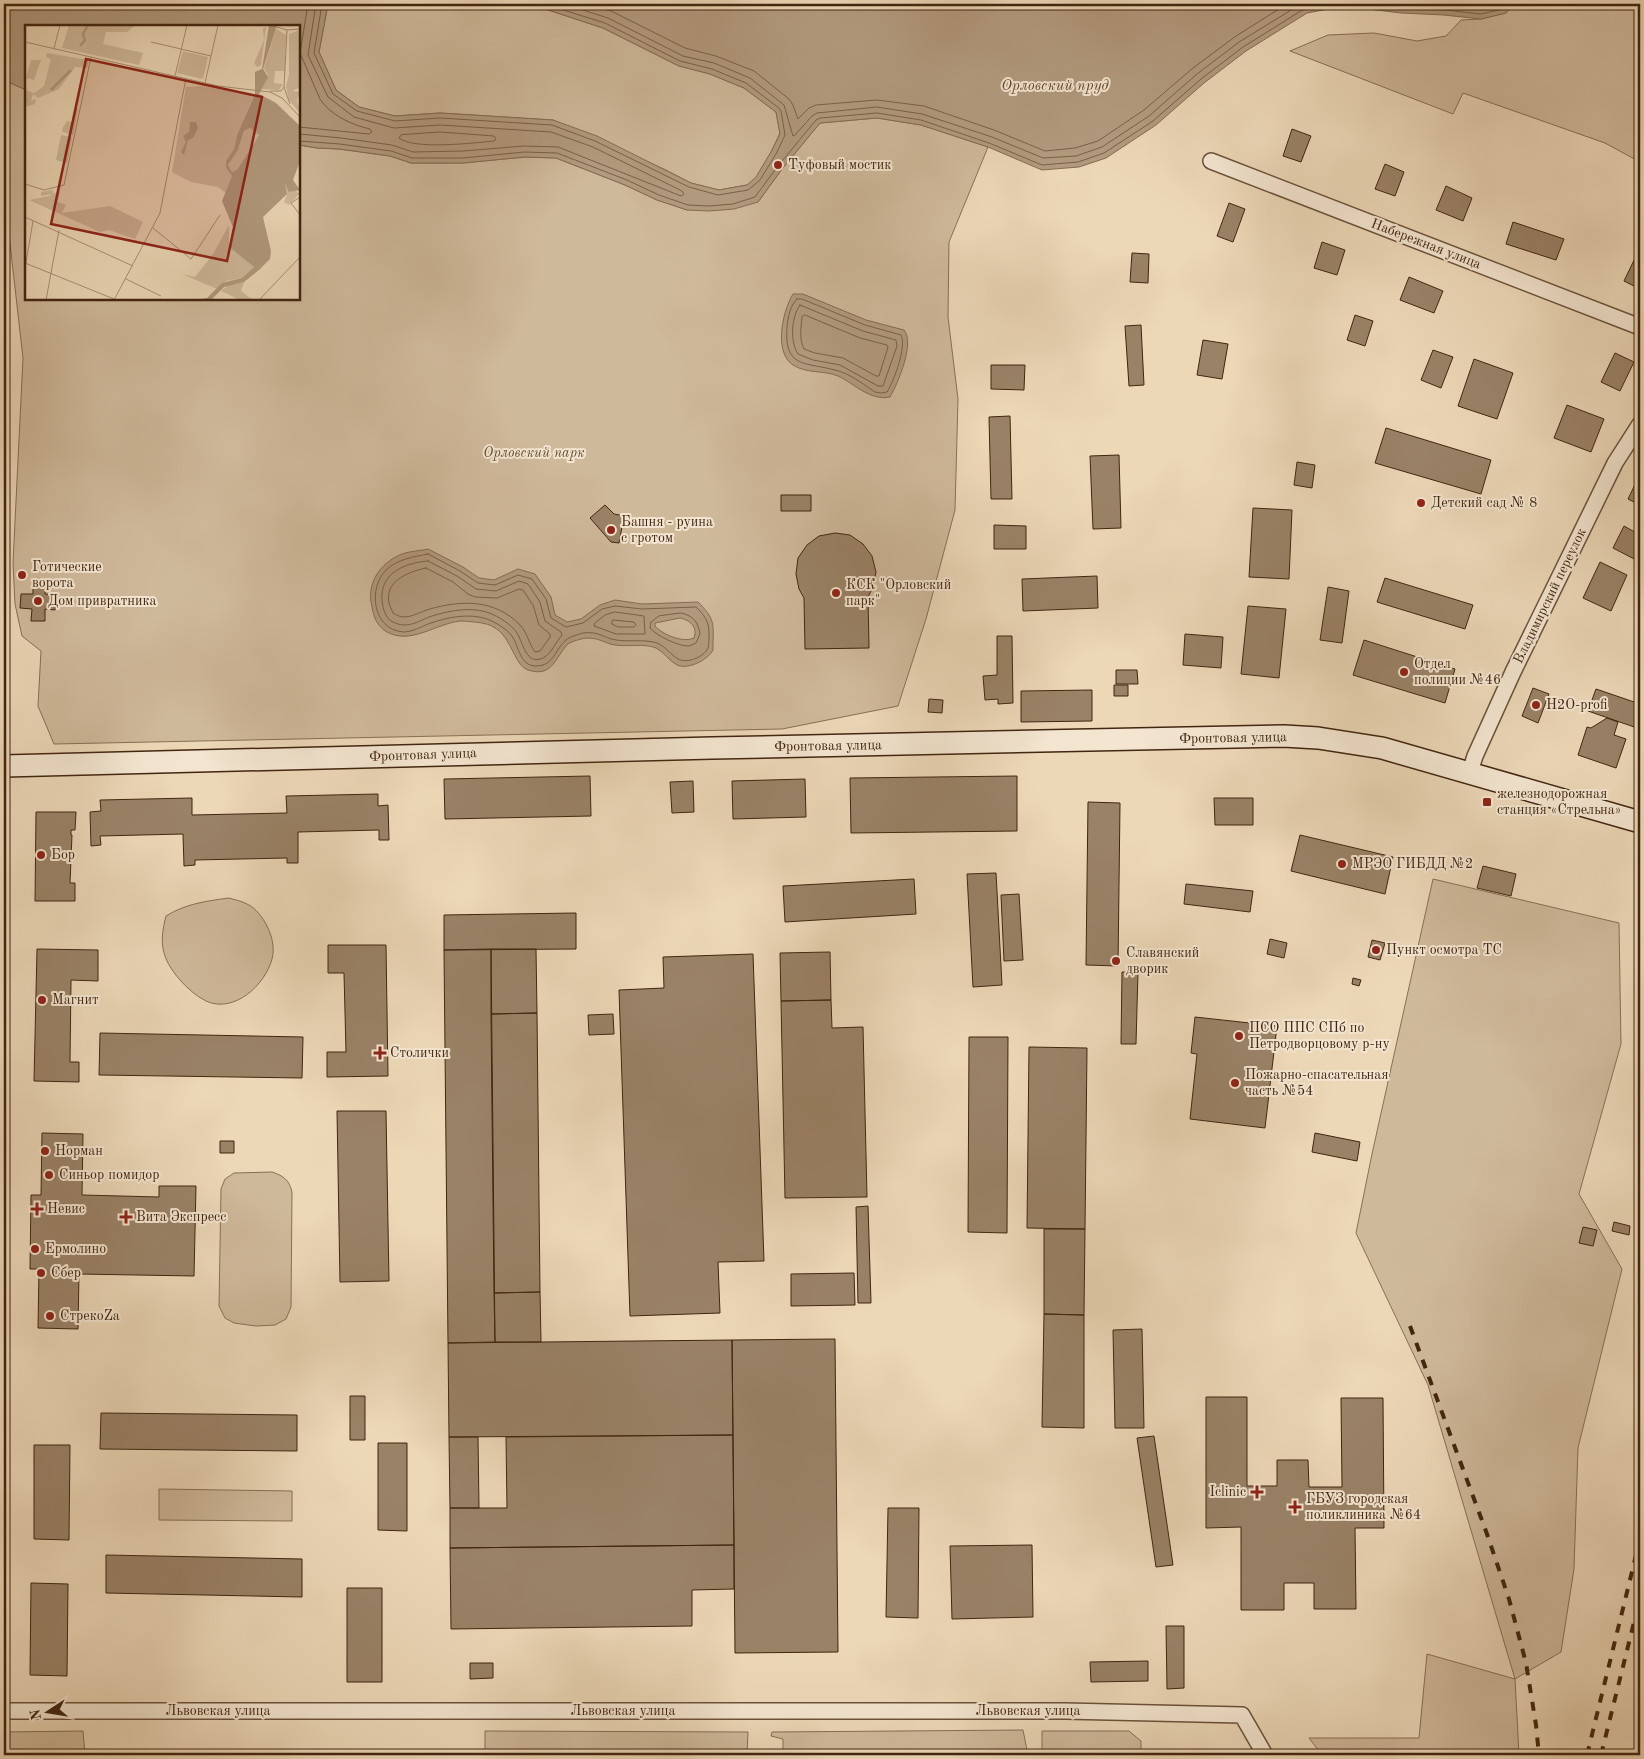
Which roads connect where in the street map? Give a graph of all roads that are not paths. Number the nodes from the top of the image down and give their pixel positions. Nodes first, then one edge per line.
1 (1211, 161) dead end
2 (1640, 327) edge
3 (1640, 424) edge
4 (4, 766) edge
5 (1470, 772) junction
6 (1640, 822) edge
7 (4, 1711) edge
8 (1265, 1755) edge

1 - 2 street, Набережная улица
3 - 5 street, Владимирский переулок
4 - 5 main road, Фронтовая улица
5 - 6 main road, Фронтовая улица
7 - 8 street, Львовская улица

